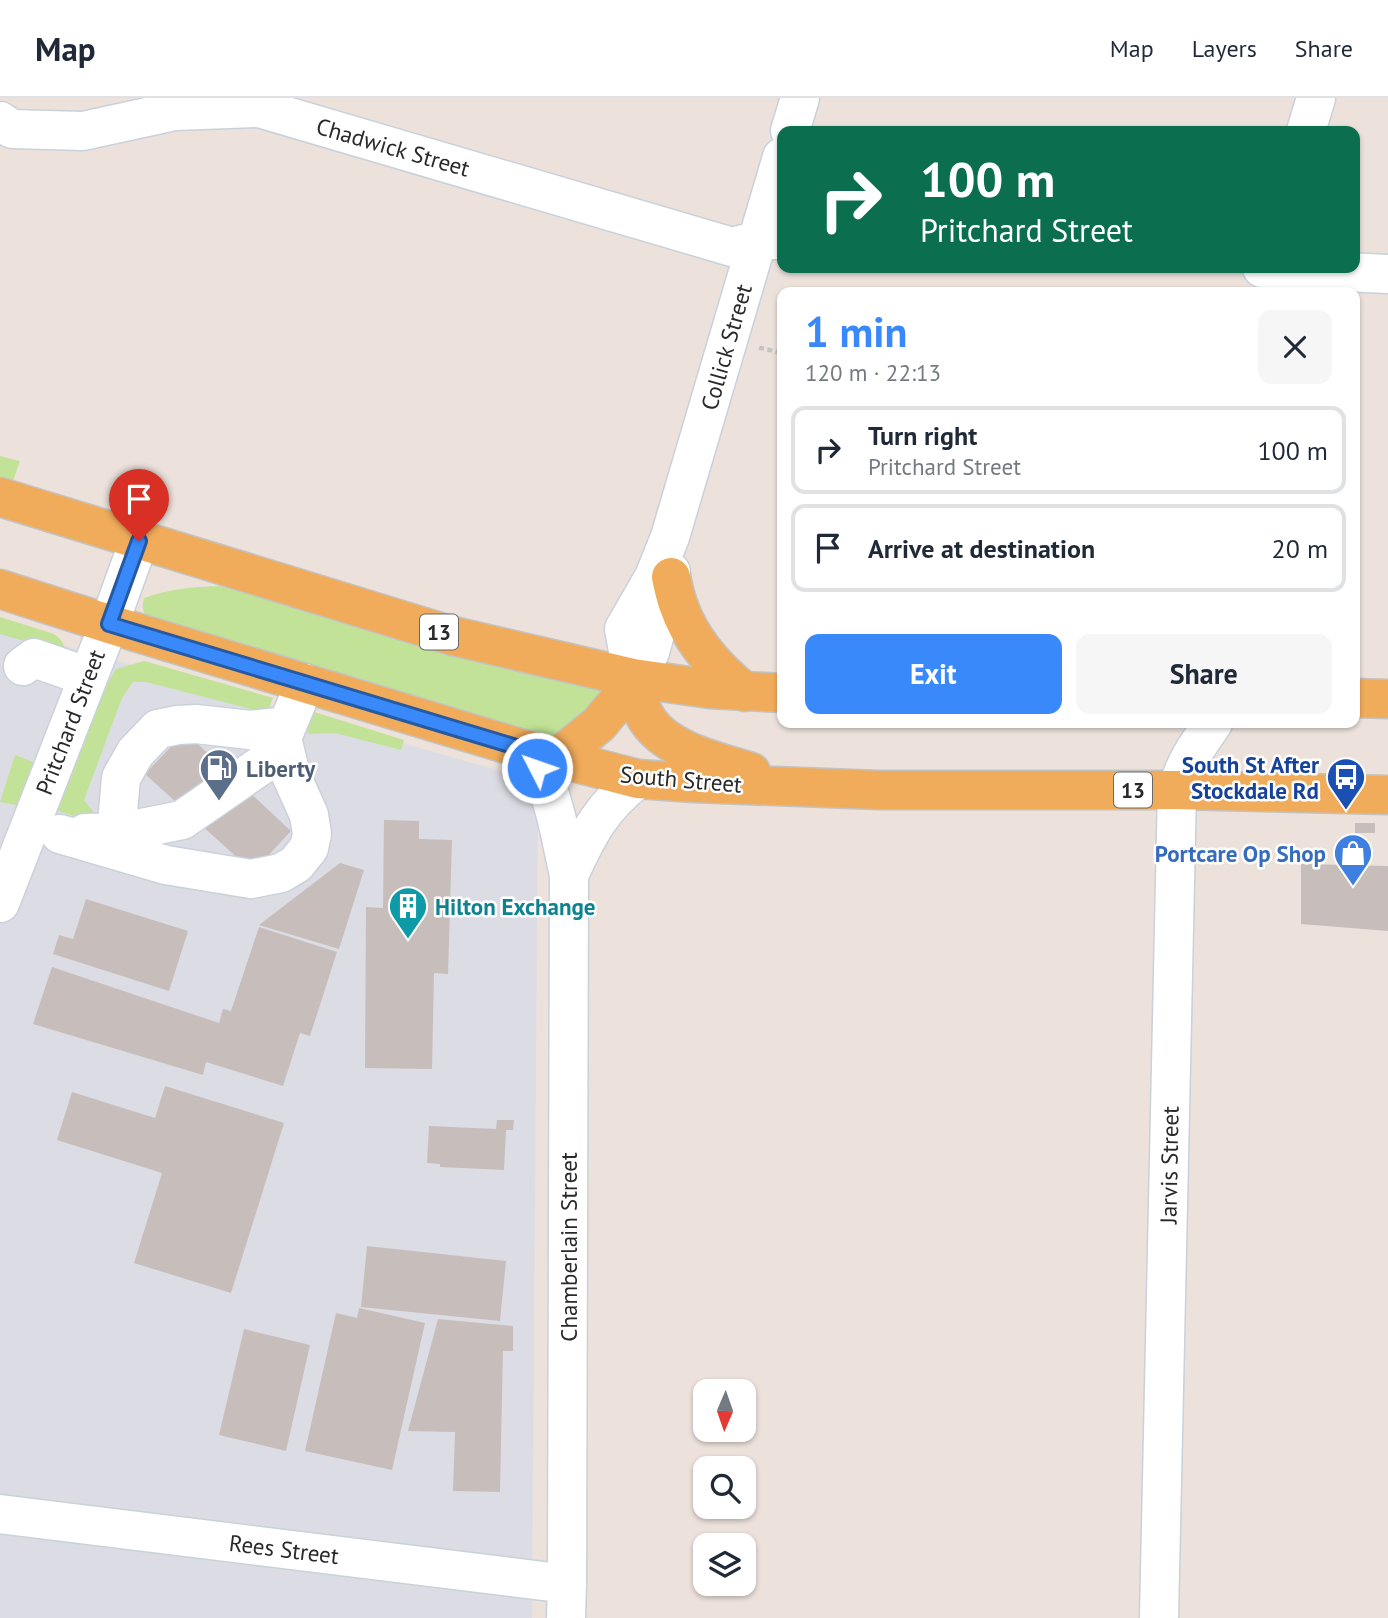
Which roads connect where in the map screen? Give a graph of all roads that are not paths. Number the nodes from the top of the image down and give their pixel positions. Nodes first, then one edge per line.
1 (800, 98) edge
2 (1316, 98) edge
3 (0, 121) edge
4 (792, 126) edge
5 (1308, 126) edge
6 (777, 192) edge
7 (770, 240) edge
8 (1360, 273) edge
9 (1388, 274) edge
10 (0, 497) edge
11 (670, 537) junction
12 (139, 541) junction
13 (671, 578) junction
14 (0, 589) edge
15 (109, 624) junction
16 (23, 666) dead end
17 (88, 677) junction
18 (633, 678) junction
19 (305, 683) junction
20 (745, 692) junction
21 (777, 693) edge
22 (1360, 698) edge
23 (1388, 699) edge
24 (1209, 728) edge
25 (284, 732) junction
26 (540, 753) junction
27 (638, 779) junction
28 (797, 787) junction
29 (1177, 790) junction
30 (1388, 795) edge
31 (46, 828) junction
32 (122, 832) junction
33 (569, 875) junction
34 (0, 903) edge
35 (0, 1514) edge
36 (567, 1601) edge
37 (1159, 1618) edge

1 - 4 street
2 - 5 street
3 - 7 street, Chadwick Street
6 - 7 street, Collick Street
7 - 11 street, Collick Street
8 - 9 street
10 - 12 main road, 13
11 - 13 street, Collick Street
11 - 18 street, Collick Street
12 - 15 street, Pritchard Street
12 - 18 main road, 13
13 - 18 street, Collick Street
13 - 20 main road
14 - 15 main road, South Street / 13
15 - 17 street, Pritchard Street
15 - 19 main road, South Street / 13
16 - 17 street
17 - 31 street, Pritchard Street
18 - 20 main road, 13
18 - 26 main road
18 - 28 main road
19 - 25 street
19 - 26 main road, South Street / 13
20 - 21 main road, 13
22 - 23 main road
24 - 29 street, Jarvis Street
25 - 31 street
25 - 32 street
25 - 32 street
26 - 27 main road, South Street / 13
26 - 33 street, Chamberlain Street
27 - 28 main road, South Street / 13
27 - 33 street, Chamberlain Street
28 - 29 main road, South Street / 13
29 - 30 main road, South Street / 13
29 - 37 street, Jarvis Street
31 - 32 street
31 - 34 street, Pritchard Street
33 - 36 street, Chamberlain Street
35 - 36 street, Rees Street

